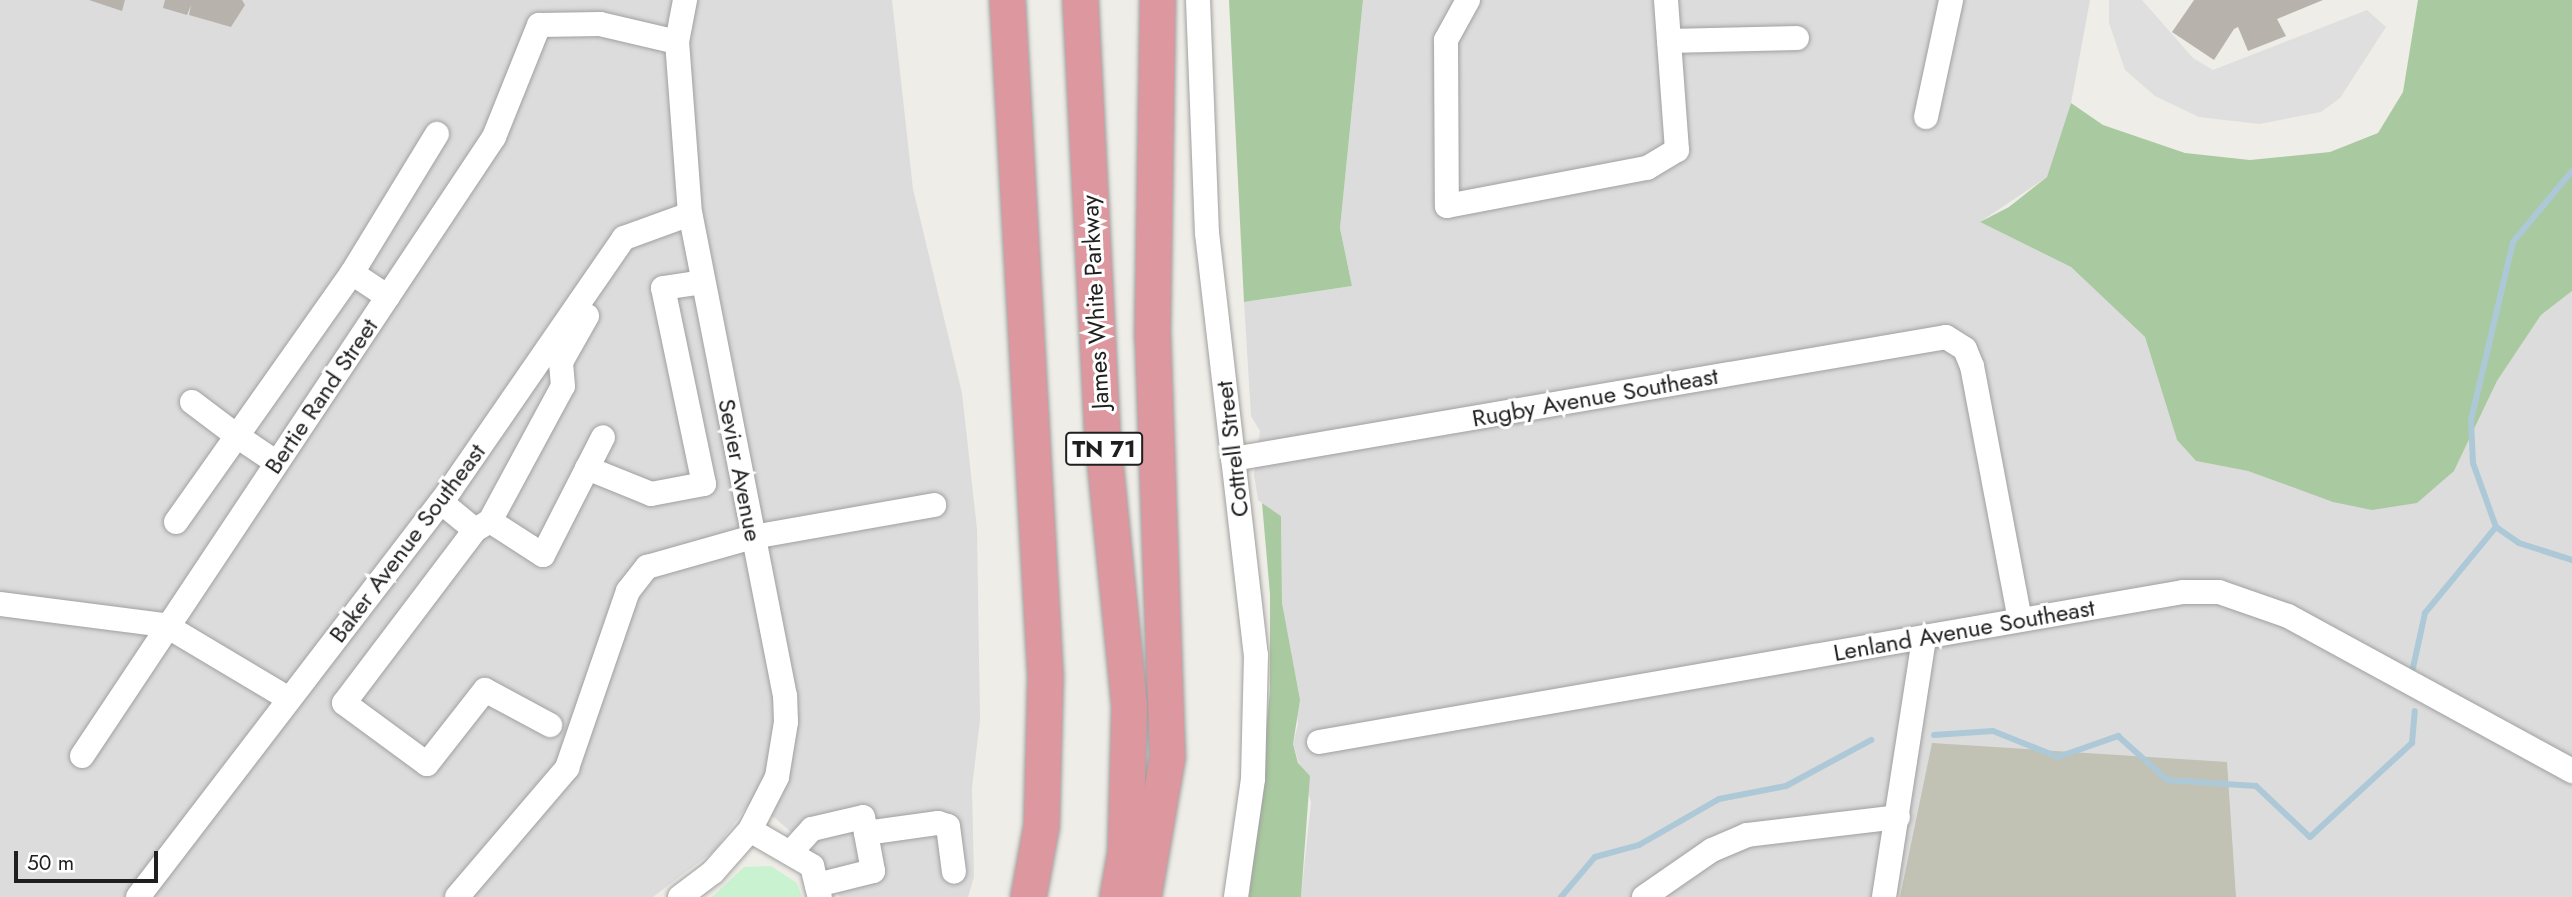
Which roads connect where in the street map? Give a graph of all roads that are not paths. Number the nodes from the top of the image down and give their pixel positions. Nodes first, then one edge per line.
1 (685, 0) edge
2 (986, 0) edge
3 (1007, 0) edge
4 (1080, 0) edge
5 (1157, 0) edge
6 (1198, 0) edge
7 (1468, 0) edge
8 (1666, 0) edge
9 (1951, 0) edge
10 (1797, 38) dead end
11 (677, 41) junction
12 (1669, 41) junction
13 (1926, 117) dead end
14 (437, 134) dead end
15 (1015, 139) junction
16 (690, 214) junction
17 (635, 230) junction
18 (352, 273) junction
19 (703, 282) junction
20 (388, 297) junction
21 (192, 402) dead end
22 (237, 436) junction
23 (603, 437) dead end
24 (1233, 459) junction
25 (277, 463) junction
26 (587, 468) junction
27 (441, 502) junction
28 (934, 505) dead end
29 (176, 522) dead end
30 (482, 526) junction
31 (753, 537) junction
32 (0, 604) edge
33 (2020, 620) junction
34 (166, 625) junction
35 (1924, 638) junction
36 (289, 699) junction
37 (550, 725) dead end
38 (1319, 741) dead end
39 (82, 756) dead end
40 (2572, 771) edge
41 (1898, 817) junction
42 (750, 830) junction
43 (866, 833) junction
44 (791, 852) junction
45 (954, 872) dead end
46 (818, 891) edge
47 (138, 897) edge
48 (457, 897) edge
49 (680, 897) edge
50 (1028, 897) edge
51 (1116, 897) edge
52 (1143, 897) edge
53 (1236, 897) edge
54 (1644, 897) edge
55 (1884, 897) edge

1 - 11 street, Sevier Avenue
2 - 15 highway
3 - 15 highway, TN 71
4 - 51 highway, James White Parkway / TN 71
5 - 52 highway
6 - 24 street, Cottrell Street
7 - 12 street
8 - 12 street
9 - 13 street
10 - 12 street
11 - 16 street, Sevier Avenue
11 - 20 street, Bertie Rand Street
14 - 18 street
15 - 50 highway, TN 71
16 - 17 street
16 - 19 street, Sevier Avenue
17 - 27 street, Baker Avenue Southeast
17 - 30 street
18 - 20 street
18 - 22 street
19 - 26 street
19 - 31 street, Sevier Avenue
20 - 25 street, Bertie Rand Street
21 - 22 street
22 - 25 street
22 - 29 street
23 - 26 street
24 - 33 street, Rugby Avenue Southeast
24 - 53 street, Cottrell Street
25 - 34 street, Bertie Rand Street
26 - 30 street
27 - 30 street
27 - 36 street, Baker Avenue Southeast
28 - 31 street
30 - 37 street
31 - 42 street, Sevier Avenue
31 - 48 street
32 - 34 street
33 - 35 street, Lenland Avenue Southeast
33 - 40 street, Lenland Avenue Southeast
34 - 36 street
34 - 39 street, Bertie Rand Street
35 - 38 street, Lenland Avenue Southeast
35 - 41 street
36 - 47 street, Baker Avenue Southeast
41 - 54 street
41 - 55 street
42 - 44 street
42 - 49 street, Sevier Avenue
43 - 44 street
43 - 45 street
43 - 46 street
44 - 46 street

